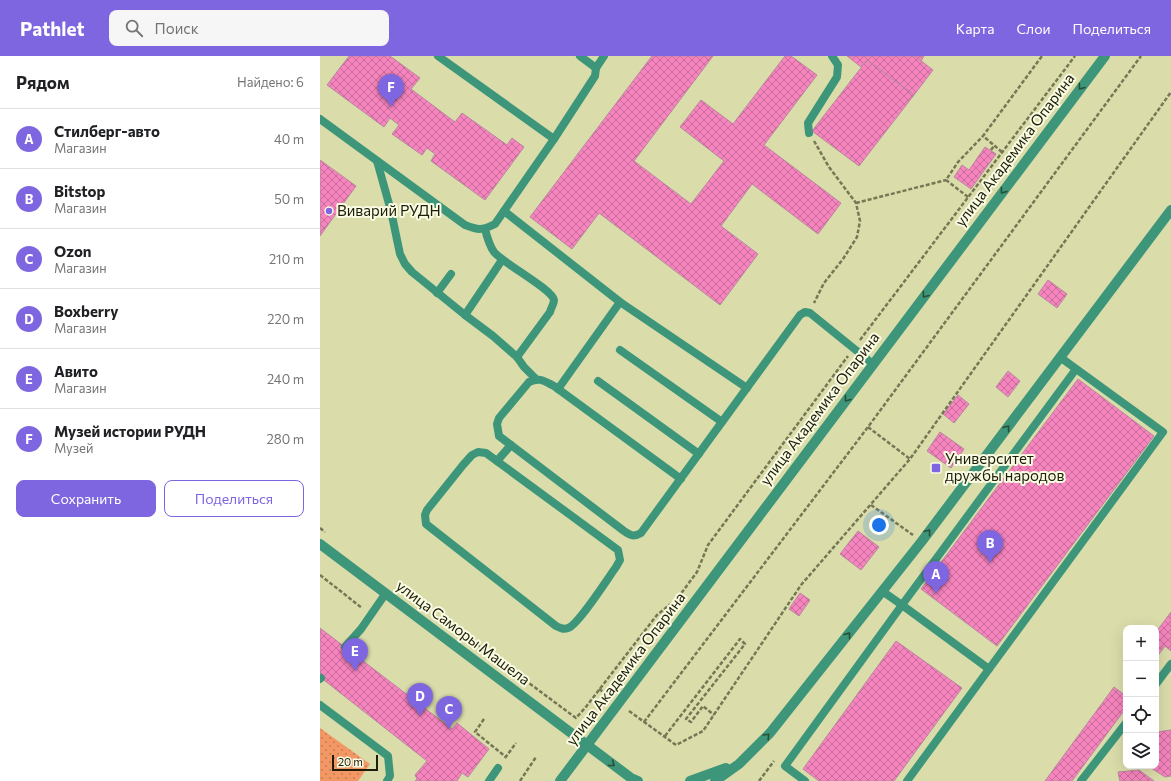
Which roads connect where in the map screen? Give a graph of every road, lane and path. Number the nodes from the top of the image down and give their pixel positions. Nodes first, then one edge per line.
1 (438, 56) edge
2 (580, 56) edge
3 (604, 56) edge
4 (832, 56) edge
5 (1042, 56) edge
6 (1075, 56) edge
7 (1105, 56) edge
8 (1141, 56) edge
9 (596, 68) junction
10 (1171, 92) edge
11 (320, 119) edge
12 (808, 133) joint
13 (983, 136) junction
14 (554, 139) junction
15 (994, 146) junction
16 (991, 150) dead end
17 (1002, 152) junction
18 (377, 161) junction
19 (946, 180) junction
20 (968, 197) junction
21 (856, 203) junction
22 (1171, 210) edge
23 (504, 211) junction
24 (485, 229) junction
25 (502, 260) junction
26 (450, 274) dead end
27 (438, 293) junction
28 (620, 302) junction
29 (810, 313) junction
30 (465, 315) junction
31 (854, 348) junction
32 (620, 350) dead end
33 (517, 357) junction
34 (1060, 357) junction
35 (873, 364) junction
36 (1076, 369) junction
37 (536, 379) junction
38 (598, 381) dead end
39 (747, 388) junction
40 (558, 389) junction
41 (722, 422) junction
42 (868, 427) junction
43 (511, 445) junction
44 (699, 454) junction
45 (910, 459) junction
46 (497, 461) junction
47 (681, 479) junction
48 (871, 505) junction
49 (922, 541) junction
50 (320, 544) edge
51 (320, 575) edge
52 (882, 591) junction
53 (386, 593) junction
54 (902, 605) junction
55 (371, 615) junction
56 (345, 647) dead end
57 (1171, 664) edge
58 (989, 669) junction
59 (1159, 680) edge
60 (599, 689) junction
61 (610, 696) dead end
62 (320, 705) edge
63 (629, 711) dead end
64 (714, 715) junction
65 (576, 718) dead end
66 (484, 719) dead end
67 (644, 722) junction
68 (1123, 727) edge
69 (665, 736) junction
70 (516, 742) dead end
71 (588, 745) junction
72 (506, 757) junction
73 (536, 757) dead end
74 (739, 764) junction
75 (498, 768) joint
76 (387, 781) edge
77 (489, 781) edge
78 (520, 781) edge
79 (560, 781) edge
80 (638, 781) edge
81 (690, 781) edge
82 (714, 781) edge
83 (805, 781) edge
84 (907, 781) edge
85 (1081, 781) edge

1 - 14 lane
2 - 9 lane
3 - 9 lane
4 - 12 lane
5 - 13 path
6 - 17 path
7 -> 35 street, улица Академика Опарина
8 - 42 path
9 - 14 lane
10 - 45 path
11 - 18 lane
12 - 21 path
13 - 15 path
13 - 19 path
14 - 23 lane
15 - 16 path
15 - 17 path
17 - 20 path
18 - 24 lane
18 - 27 lane
19 - 20 path
19 - 21 path
20 - 31 path
21 - 29 path
22 - 34 street
23 - 24 lane
23 - 28 lane
24 - 25 lane
25 - 30 lane
25 - 33 lane
26 - 27 lane
27 - 30 lane
28 - 39 lane
28 - 40 lane
29 - 31 lane
29 - 39 lane
30 - 33 lane
31 - 35 lane
31 - 60 path
32 - 41 lane
33 - 37 lane
34 - 36 lane
49 -> 34 street
35 -> 71 street, улица Академика Опарина
36 - 54 lane
36 - 58 lane
37 - 40 lane
37 - 43 lane
38 - 44 lane
39 - 41 lane
40 - 47 lane
41 - 44 lane
42 - 45 path
42 - 67 path
43 - 46 lane
43 - 47 lane
44 - 47 lane
45 - 48 path
46 - 46 lane
48 - 49 path
48 - 64 path
49 - 52 street
50 - 53 street, улица Саморы Машела
51 - 55 path
52 - 54 lane
74 -> 52 street
53 - 55 lane
53 - 71 street, улица Саморы Машела
54 - 58 lane
54 - 83 lane
55 - 56 lane
57 - 59 lane
58 - 84 lane
60 - 61 path
60 - 65 path
62 - 76 lane
63 - 67 path
64 - 69 path
64 - 69 path
66 - 72 path
67 - 69 path
68 - 85 lane
70 - 72 path
71 - 79 street, улица Академика Опарина
71 -> 80 street, улица Саморы Машела
72 - 75 path
73 - 78 path
74 - 81 street
74 - 82 street
75 - 77 lane

